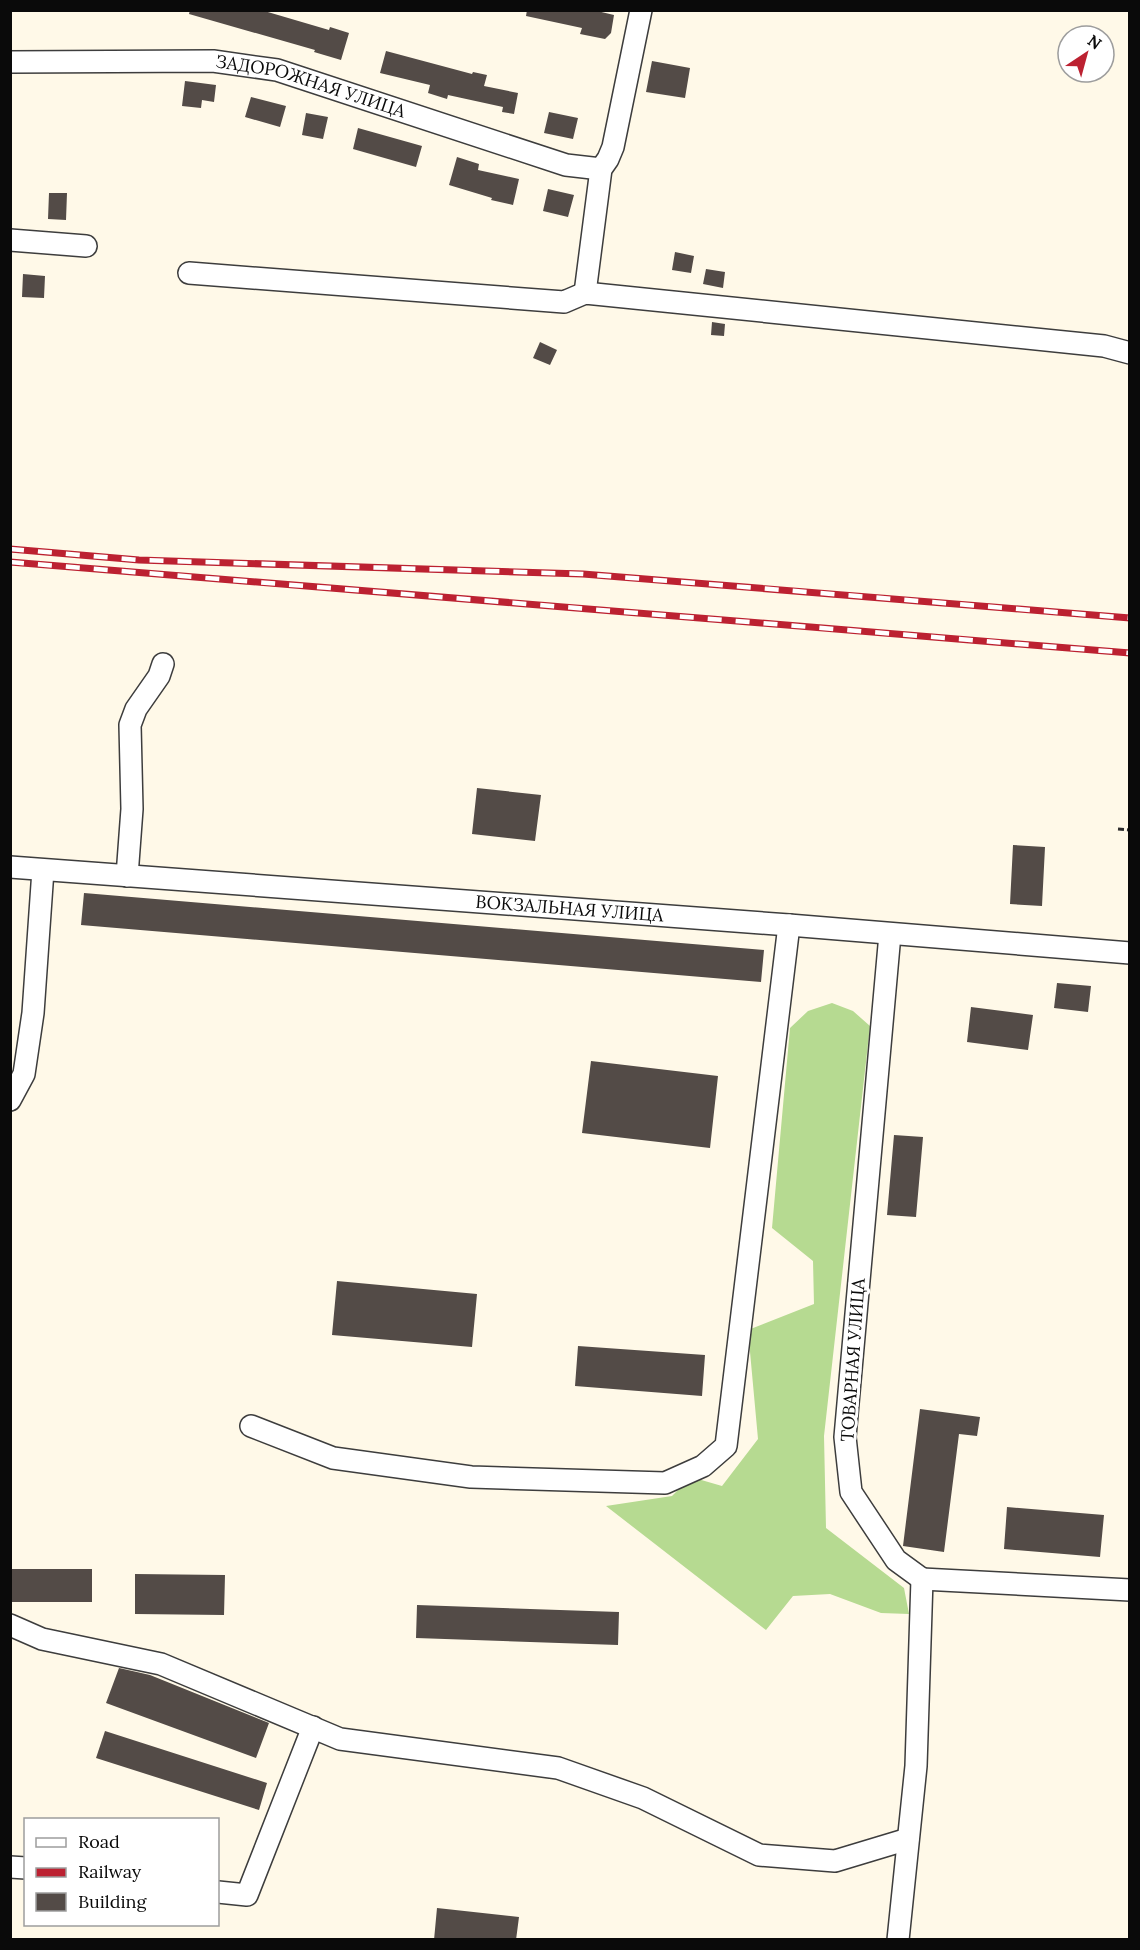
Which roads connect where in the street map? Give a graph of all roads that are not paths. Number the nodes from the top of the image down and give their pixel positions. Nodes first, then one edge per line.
1 (641, 10) edge
2 (10, 62) edge
3 (601, 169) junction
4 (10, 240) edge
5 (86, 246) dead end
6 (189, 273) dead end
7 (585, 292) junction
8 (1130, 353) edge
9 (163, 664) dead end
10 (10, 867) edge
11 (43, 870) junction
12 (127, 876) junction
13 (789, 925) junction
14 (890, 934) junction
15 (1130, 953) edge
16 (10, 1100) edge
17 (251, 1426) dead end
18 (922, 1579) junction
19 (1130, 1590) edge
20 (10, 1625) edge
21 (313, 1727) junction
22 (908, 1839) junction
23 (219, 1892) edge
24 (898, 1940) edge

1 - 3 street
2 - 3 street, ЗАДОРОЖНАЯ УЛИЦА
3 - 7 street
4 - 5 street
6 - 7 street
7 - 8 street
9 - 12 street
10 - 11 street, ВОКЗАЛЬНАЯ УЛИЦА
11 - 12 street, ВОКЗАЛЬНАЯ УЛИЦА
11 - 16 street
12 - 13 street, ВОКЗАЛЬНАЯ УЛИЦА
13 - 14 street, ВОКЗАЛЬНАЯ УЛИЦА
13 - 17 street
14 - 15 street, ВОКЗАЛЬНАЯ УЛИЦА
14 - 18 street, ТОВАРНАЯ УЛИЦА
18 - 19 street
18 - 22 street
20 - 21 street
21 - 22 street
21 - 23 street
22 - 24 street

